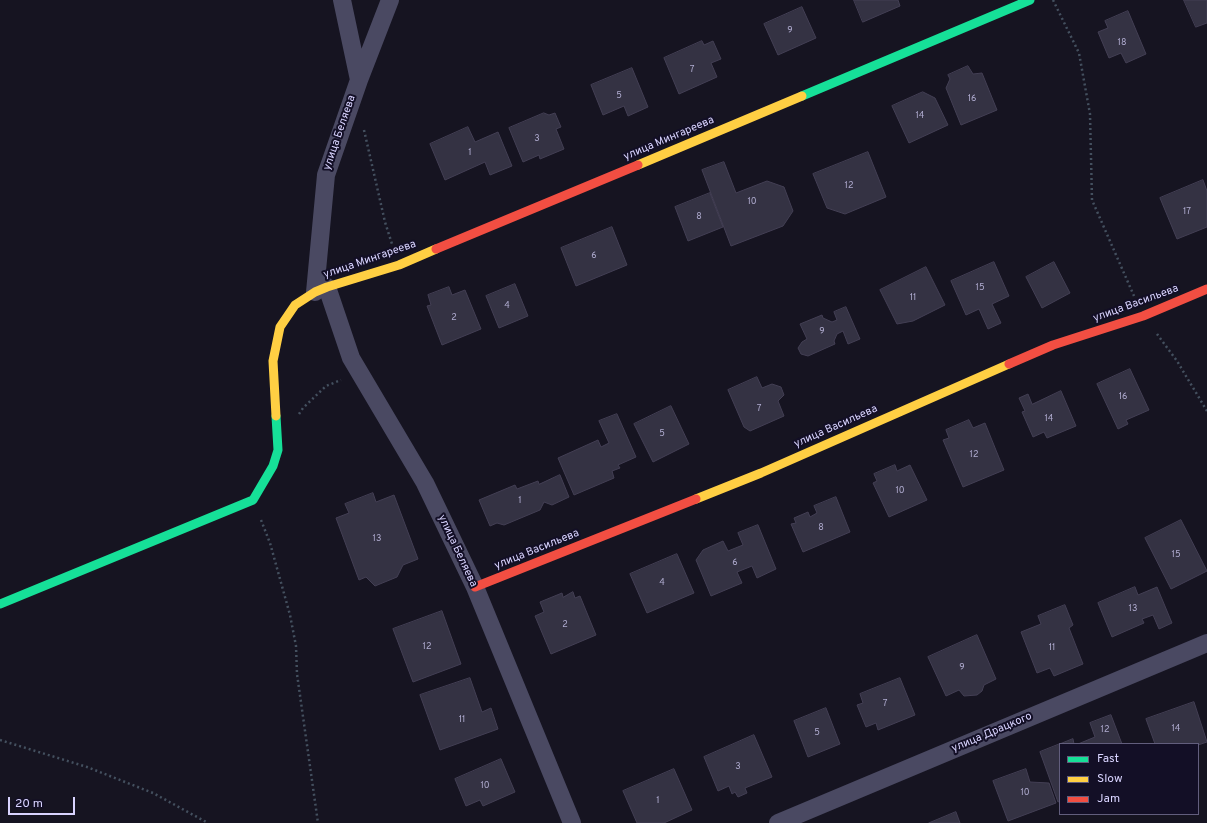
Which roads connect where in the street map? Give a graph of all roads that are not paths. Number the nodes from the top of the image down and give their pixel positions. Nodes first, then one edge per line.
1 (342, 0) edge
2 (390, 0) edge
3 (1030, 0) edge
4 (359, 80) junction
5 (321, 290) junction
6 (1207, 290) edge
7 (475, 588) junction
8 (0, 604) edge
9 (1207, 642) edge
10 (572, 823) edge
11 (778, 823) edge

1 - 4 street
2 - 4 street, улица Беляева
3 - 5 street, улица Мингареева
4 - 5 street, улица Беляева
5 - 7 street, улица Беляева
5 - 8 street, улица Мингареева
6 - 7 street, улица Васильева
7 - 10 street, улица Беляева
9 - 11 street, улица Драцкого

